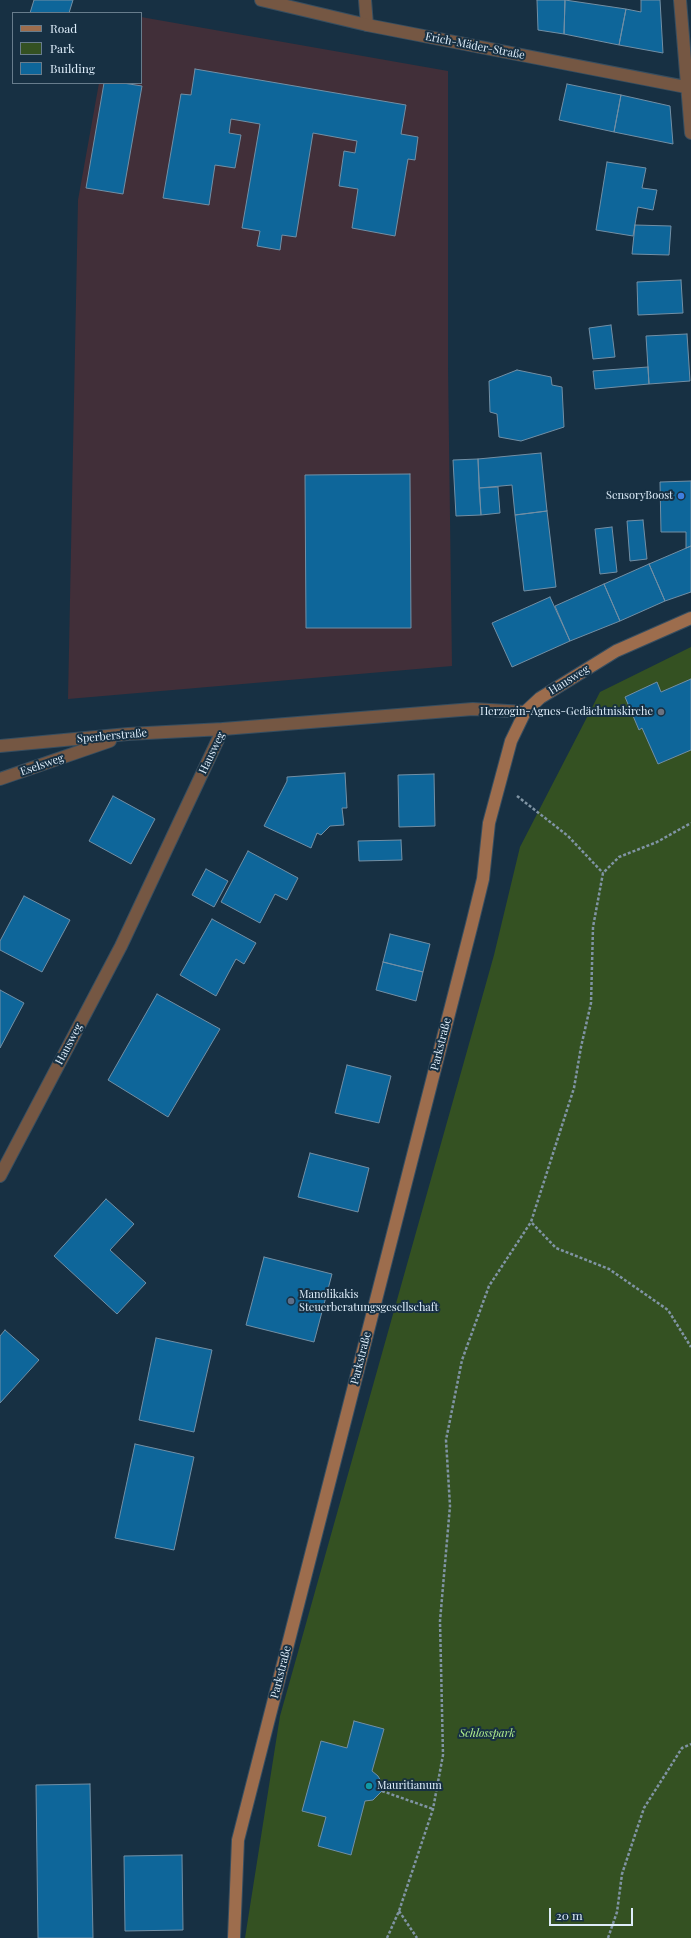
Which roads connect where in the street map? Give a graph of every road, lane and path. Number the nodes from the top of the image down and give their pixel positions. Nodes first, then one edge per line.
1 (261, 0) edge
2 (365, 0) edge
3 (680, 0) edge
4 (366, 25) junction
5 (689, 88) edge
6 (691, 133) edge
7 (691, 618) edge
8 (526, 712) junction
9 (223, 729) junction
10 (128, 734) junction
11 (0, 746) edge
12 (0, 779) edge
13 (499, 784) junction
14 (691, 823) edge
15 (603, 873) junction
16 (0, 1176) edge
17 (531, 1222) junction
18 (691, 1347) edge
19 (691, 1744) edge
20 (382, 1791) dead end
21 (433, 1809) junction
22 (399, 1911) junction
23 (234, 1938) edge
24 (387, 1938) edge
25 (417, 1938) edge
26 (608, 1938) edge

1 - 4 street, Erich-Mäder-Straße
2 - 4 street
3 - 5 street
4 - 5 street, Erich-Mäder-Straße
5 - 6 street
7 - 8 street, Hausweg
8 - 9 street, Hausweg
8 - 13 street, Parkstraße
9 - 10 street, Sperberstraße
9 - 16 street, Hausweg
10 - 11 street, Sperberstraße
10 - 12 street, Eselsweg
13 - 15 path
13 - 23 street, Parkstraße
14 - 15 path
15 - 17 path
17 - 18 path
17 - 21 path
19 - 26 path
20 - 21 path
21 - 22 path
22 - 24 path
22 - 25 path

